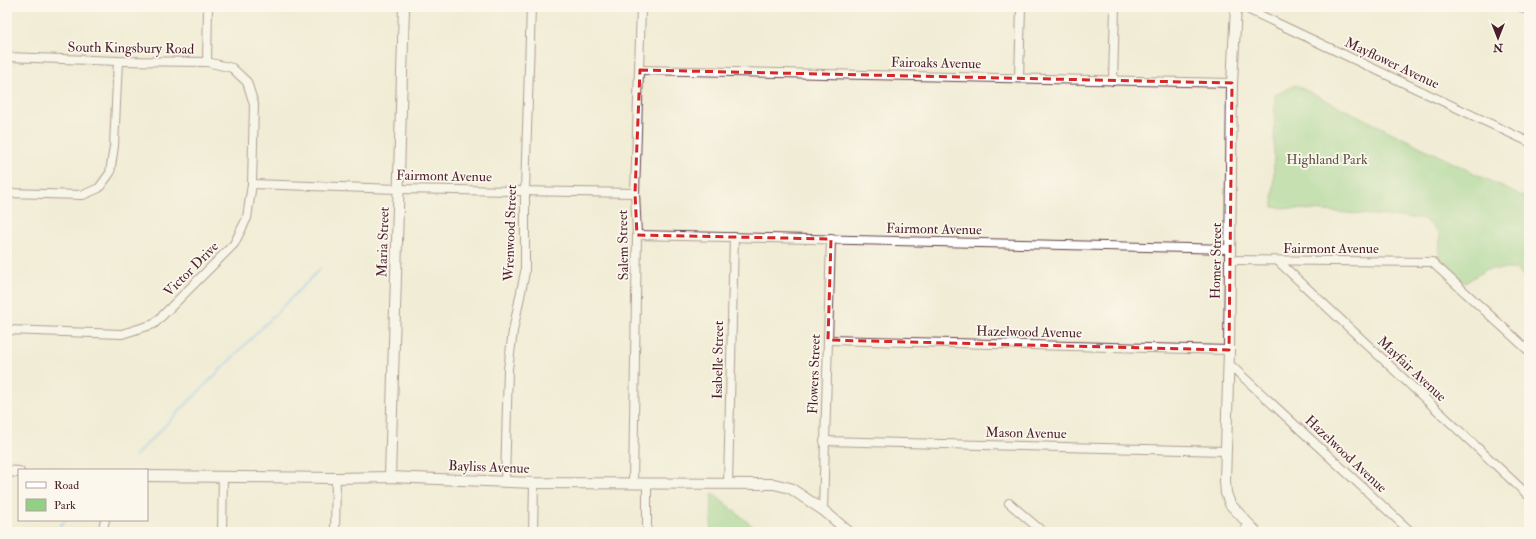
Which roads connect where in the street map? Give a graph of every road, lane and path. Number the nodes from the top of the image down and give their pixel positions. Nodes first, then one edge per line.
1 (208, 7) edge
2 (404, 7) edge
3 (531, 7) edge
4 (641, 7) edge
5 (1021, 7) edge
6 (1116, 7) edge
7 (1236, 7) edge
8 (1243, 7) edge
9 (1521, 7) edge
10 (1529, 11) edge
11 (7, 57) edge
12 (118, 61) junction
13 (207, 62) junction
14 (640, 70) junction
15 (1019, 78) junction
16 (1113, 81) junction
17 (247, 83) joint
18 (1232, 83) junction
19 (1529, 142) edge
20 (252, 184) junction
21 (398, 189) junction
22 (525, 190) junction
23 (635, 192) junction
24 (7, 193) edge
25 (637, 235) junction
26 (734, 237) junction
27 (831, 239) junction
28 (1230, 249) junction
29 (1230, 260) junction
30 (1278, 261) junction
31 (7, 330) edge
32 (828, 340) junction
33 (1229, 350) junction
34 (1529, 351) edge
35 (1228, 363) junction
36 (824, 441) junction
37 (1226, 451) junction
38 (7, 472) edge
39 (18, 472) edge
40 (148, 476) edge
41 (223, 476) junction
42 (390, 477) junction
43 (336, 478) junction
44 (505, 482) junction
45 (534, 483) junction
46 (633, 483) junction
47 (647, 483) junction
48 (728, 484) junction
49 (1529, 496) edge
50 (1009, 503) dead end
51 (823, 510) junction
52 (106, 521) edge
53 (1249, 530) edge
54 (102, 532) edge
55 (222, 532) edge
56 (335, 532) edge
57 (533, 532) edge
58 (647, 532) edge
59 (849, 532) edge
60 (1043, 532) edge
61 (1411, 532) edge

1 - 13 street
2 - 21 street, Maria Street
3 - 22 street, Wrenwood Street
4 - 14 street, Salem Street
5 - 15 street
6 - 16 street
7 - 18 street, Homer Street
8 - 19 street, Mayflower Avenue
9 - 10 street
11 - 12 street, South Kingsbury Road
12 - 13 street, South Kingsbury Road
12 - 24 street
13 - 17 street, South Kingsbury Road
14 - 15 street, Fairoaks Avenue
14 - 23 street, Salem Street
15 - 16 street, Fairoaks Avenue
16 - 18 street, Fairoaks Avenue
17 - 20 street, Victor Drive
18 - 28 street, Homer Street
20 - 21 street, Fairmont Avenue
20 - 31 street, Victor Drive
21 - 22 street, Fairmont Avenue
21 - 42 street, Maria Street
22 - 23 street, Fairmont Avenue
22 - 44 street, Wrenwood Street
23 - 25 street, Salem Street
25 - 26 street, Fairmont Avenue
25 - 46 street, Salem Street
26 - 27 street, Fairmont Avenue
26 - 48 street, Isabelle Street
27 - 28 street, Fairmont Avenue
27 - 32 street, Flowers Street
28 - 29 street, Homer Street
29 - 30 street, Fairmont Avenue
29 - 33 street, Homer Street
30 - 34 street, Fairmont Avenue
30 - 49 street, Mayfair Avenue
32 - 33 street, Hazelwood Avenue
32 - 36 street, Flowers Street
33 - 35 street, Homer Street
35 - 37 street, Homer Street
35 - 61 street, Hazelwood Avenue
36 - 37 street, Mason Avenue
36 - 51 street, Flowers Street
37 - 53 street, Homer Street
38 - 39 street
40 - 41 street, Bayliss Avenue
41 - 43 street, Bayliss Avenue
41 - 55 street
42 - 43 street, Bayliss Avenue
42 - 44 street, Bayliss Avenue
43 - 56 street
44 - 45 street, Bayliss Avenue
45 - 46 street, Bayliss Avenue
45 - 57 street
46 - 47 street, Bayliss Avenue
47 - 48 street, Bayliss Avenue
47 - 58 street
48 - 51 street, Bayliss Avenue
50 - 60 street
51 - 59 street, Bayliss Avenue
52 - 54 street

